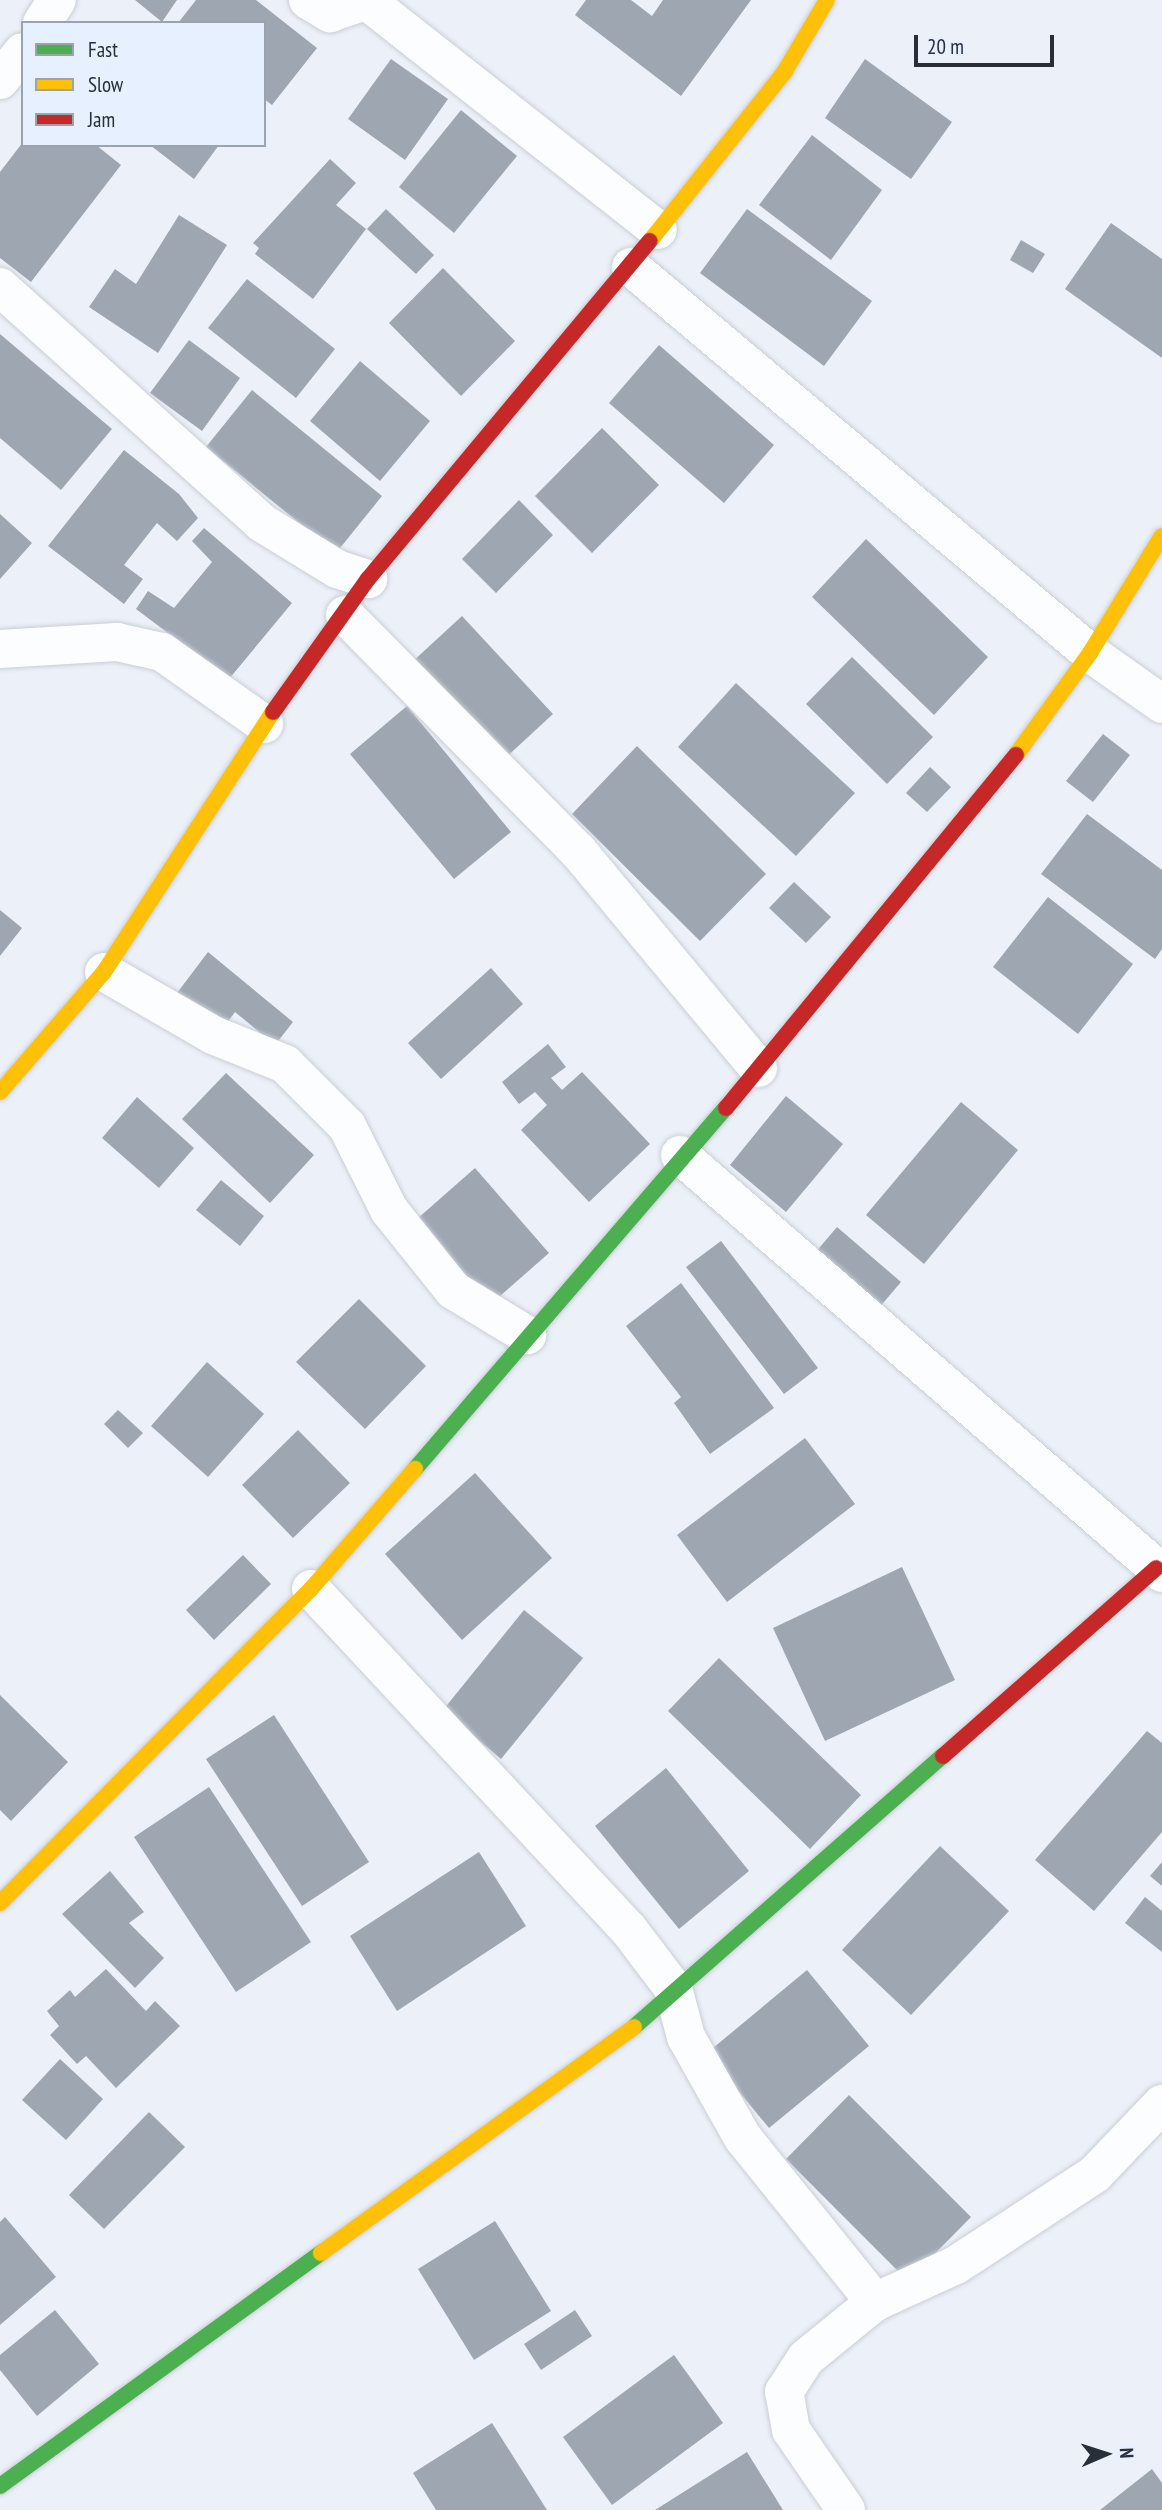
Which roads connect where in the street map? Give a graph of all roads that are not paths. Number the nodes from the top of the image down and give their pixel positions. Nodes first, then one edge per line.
1 (57, 0) edge
2 (308, 0) edge
3 (367, 0) edge
4 (827, 0) edge
5 (43, 21) edge
6 (21, 54) edge
7 (0, 80) edge
8 (658, 230) junction
9 (631, 267) junction
10 (0, 287) edge
11 (1162, 536) edge
12 (368, 579) junction
13 (345, 615) junction
14 (0, 649) edge
15 (1090, 653) junction
16 (1162, 704) edge
17 (264, 724) junction
18 (104, 972) junction
19 (758, 1068) junction
20 (0, 1092) edge
21 (680, 1155) junction
22 (527, 1335) junction
23 (1159, 1570) edge
24 (311, 1589) junction
25 (0, 1903) edge
26 (673, 1988) junction
27 (1162, 2104) edge
28 (875, 2302) junction
29 (0, 2486) edge
30 (846, 2510) edge

1 - 5 street
2 - 3 street
3 - 8 street
4 - 8 street
6 - 7 street
8 - 9 street
9 - 12 street
9 - 15 street
10 - 12 street
11 - 15 street
12 - 13 street
13 - 17 street
13 - 19 street
14 - 17 street
15 - 16 street
15 - 19 street
17 - 18 street
18 - 20 street
18 - 22 street
19 - 21 street
21 - 22 street
21 - 23 street
22 - 24 street
23 - 26 street
24 - 25 street
24 - 26 street
26 - 28 street
26 - 29 street
27 - 28 street
28 - 30 street

